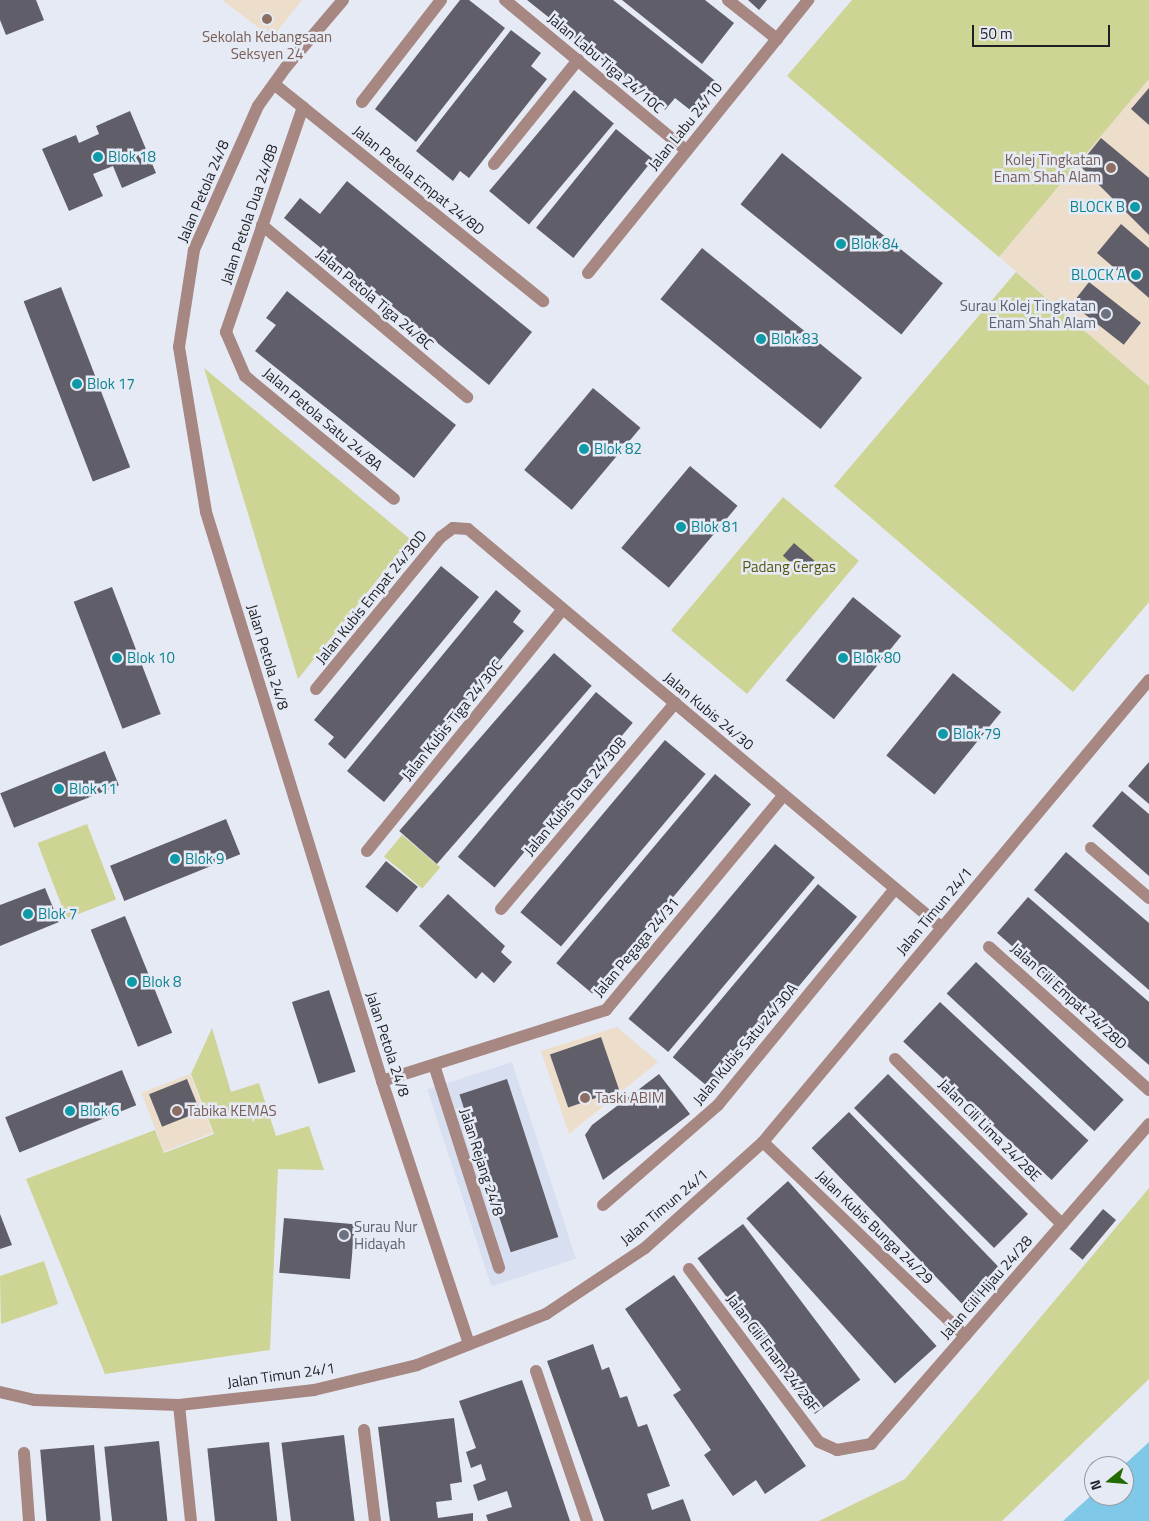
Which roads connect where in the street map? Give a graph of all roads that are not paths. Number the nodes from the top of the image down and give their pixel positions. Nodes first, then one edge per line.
1 (342, 0) edge
2 (442, 0) edge
3 (505, 0) edge
4 (728, 0) edge
5 (808, 0) edge
6 (777, 39) junction
7 (578, 60) junction
8 (274, 84) junction
9 (362, 102) dead end
10 (303, 107) junction
11 (686, 151) junction
12 (494, 164) dead end
13 (262, 225) junction
14 (588, 273) dead end
15 (543, 301) dead end
16 (226, 332) joint
17 (467, 397) dead end
18 (394, 499) dead end
19 (453, 528) joint
20 (563, 609) junction
21 (1149, 680) edge
22 (316, 689) dead end
23 (674, 703) junction
24 (784, 795) junction
25 (1091, 848) dead end
26 (367, 852) dead end
27 (895, 888) junction
28 (1149, 898) edge
29 (501, 909) dead end
30 (941, 927) junction
31 (989, 947) dead end
32 (896, 1059) dead end
33 (434, 1065) junction
34 (382, 1081) junction
35 (1149, 1090) edge
36 (1149, 1124) edge
37 (763, 1142) junction
38 (603, 1205) dead end
39 (1062, 1224) junction
40 (499, 1268) dead end
41 (689, 1269) dead end
42 (965, 1336) junction
43 (468, 1344) junction
44 (536, 1371) dead end
45 (0, 1392) edge
46 (179, 1406) junction
47 (364, 1430) dead end
48 (837, 1450) joint
49 (24, 1453) dead end
50 (29, 1521) edge
51 (191, 1521) edge
52 (375, 1521) edge
53 (587, 1521) edge

1 - 8 street, Jalan Petola 24/8
2 - 9 street
3 - 7 street, Jalan Labu Tiga 24/10C
4 - 6 street
5 - 6 street, Jalan Labu 24/10
6 - 11 street, Jalan Labu 24/10
7 - 11 street, Jalan Labu Tiga 24/10C
7 - 12 street
8 - 10 street, Jalan Petola Empat 24/8D
8 - 34 street, Jalan Petola 24/8
10 - 13 street, Jalan Petola Dua 24/8B
10 - 15 street, Jalan Petola Empat 24/8D
11 - 14 street, Jalan Labu 24/10
13 - 16 street, Jalan Petola Dua 24/8B
13 - 17 street, Jalan Petola Tiga 24/8C
16 - 18 street, Jalan Petola Satu 24/8A
19 - 20 street, Jalan Kubis 24/30
19 - 22 street, Jalan Kubis Empat 24/30D
20 - 23 street, Jalan Kubis 24/30
20 - 26 street, Jalan Kubis Tiga 24/30C
21 - 30 street, Jalan Timun 24/1
23 - 24 street, Jalan Kubis 24/30
23 - 29 street, Jalan Kubis Dua 24/30B
24 - 27 street, Jalan Kubis 24/30
24 - 33 street, Jalan Pegaga 24/31
25 - 28 street
27 - 30 street, Jalan Kubis 24/30
27 - 38 street, Jalan Kubis Satu 24/30A
30 - 37 street, Jalan Timun 24/1
31 - 35 street, Jalan Cili Empat 24/28D
32 - 39 street, Jalan Cili Lima 24/28E
33 - 34 street, Jalan Pegaga 24/31
33 - 40 street, Jalan Rejang 24/8
34 - 43 street, Jalan Petola 24/8
36 - 39 street, Jalan Cili Hijau 24/28
37 - 42 street, Jalan Kubis Bunga 24/29
37 - 43 street, Jalan Timun 24/1
39 - 42 street, Jalan Cili Hijau 24/28
41 - 48 street, Jalan Cili Enam 24/28F
42 - 48 street, Jalan Cili Hijau 24/28
43 - 46 street, Jalan Timun 24/1
44 - 53 street
45 - 46 street, Jalan Timun 24/1
46 - 51 street
47 - 52 street
49 - 50 street

